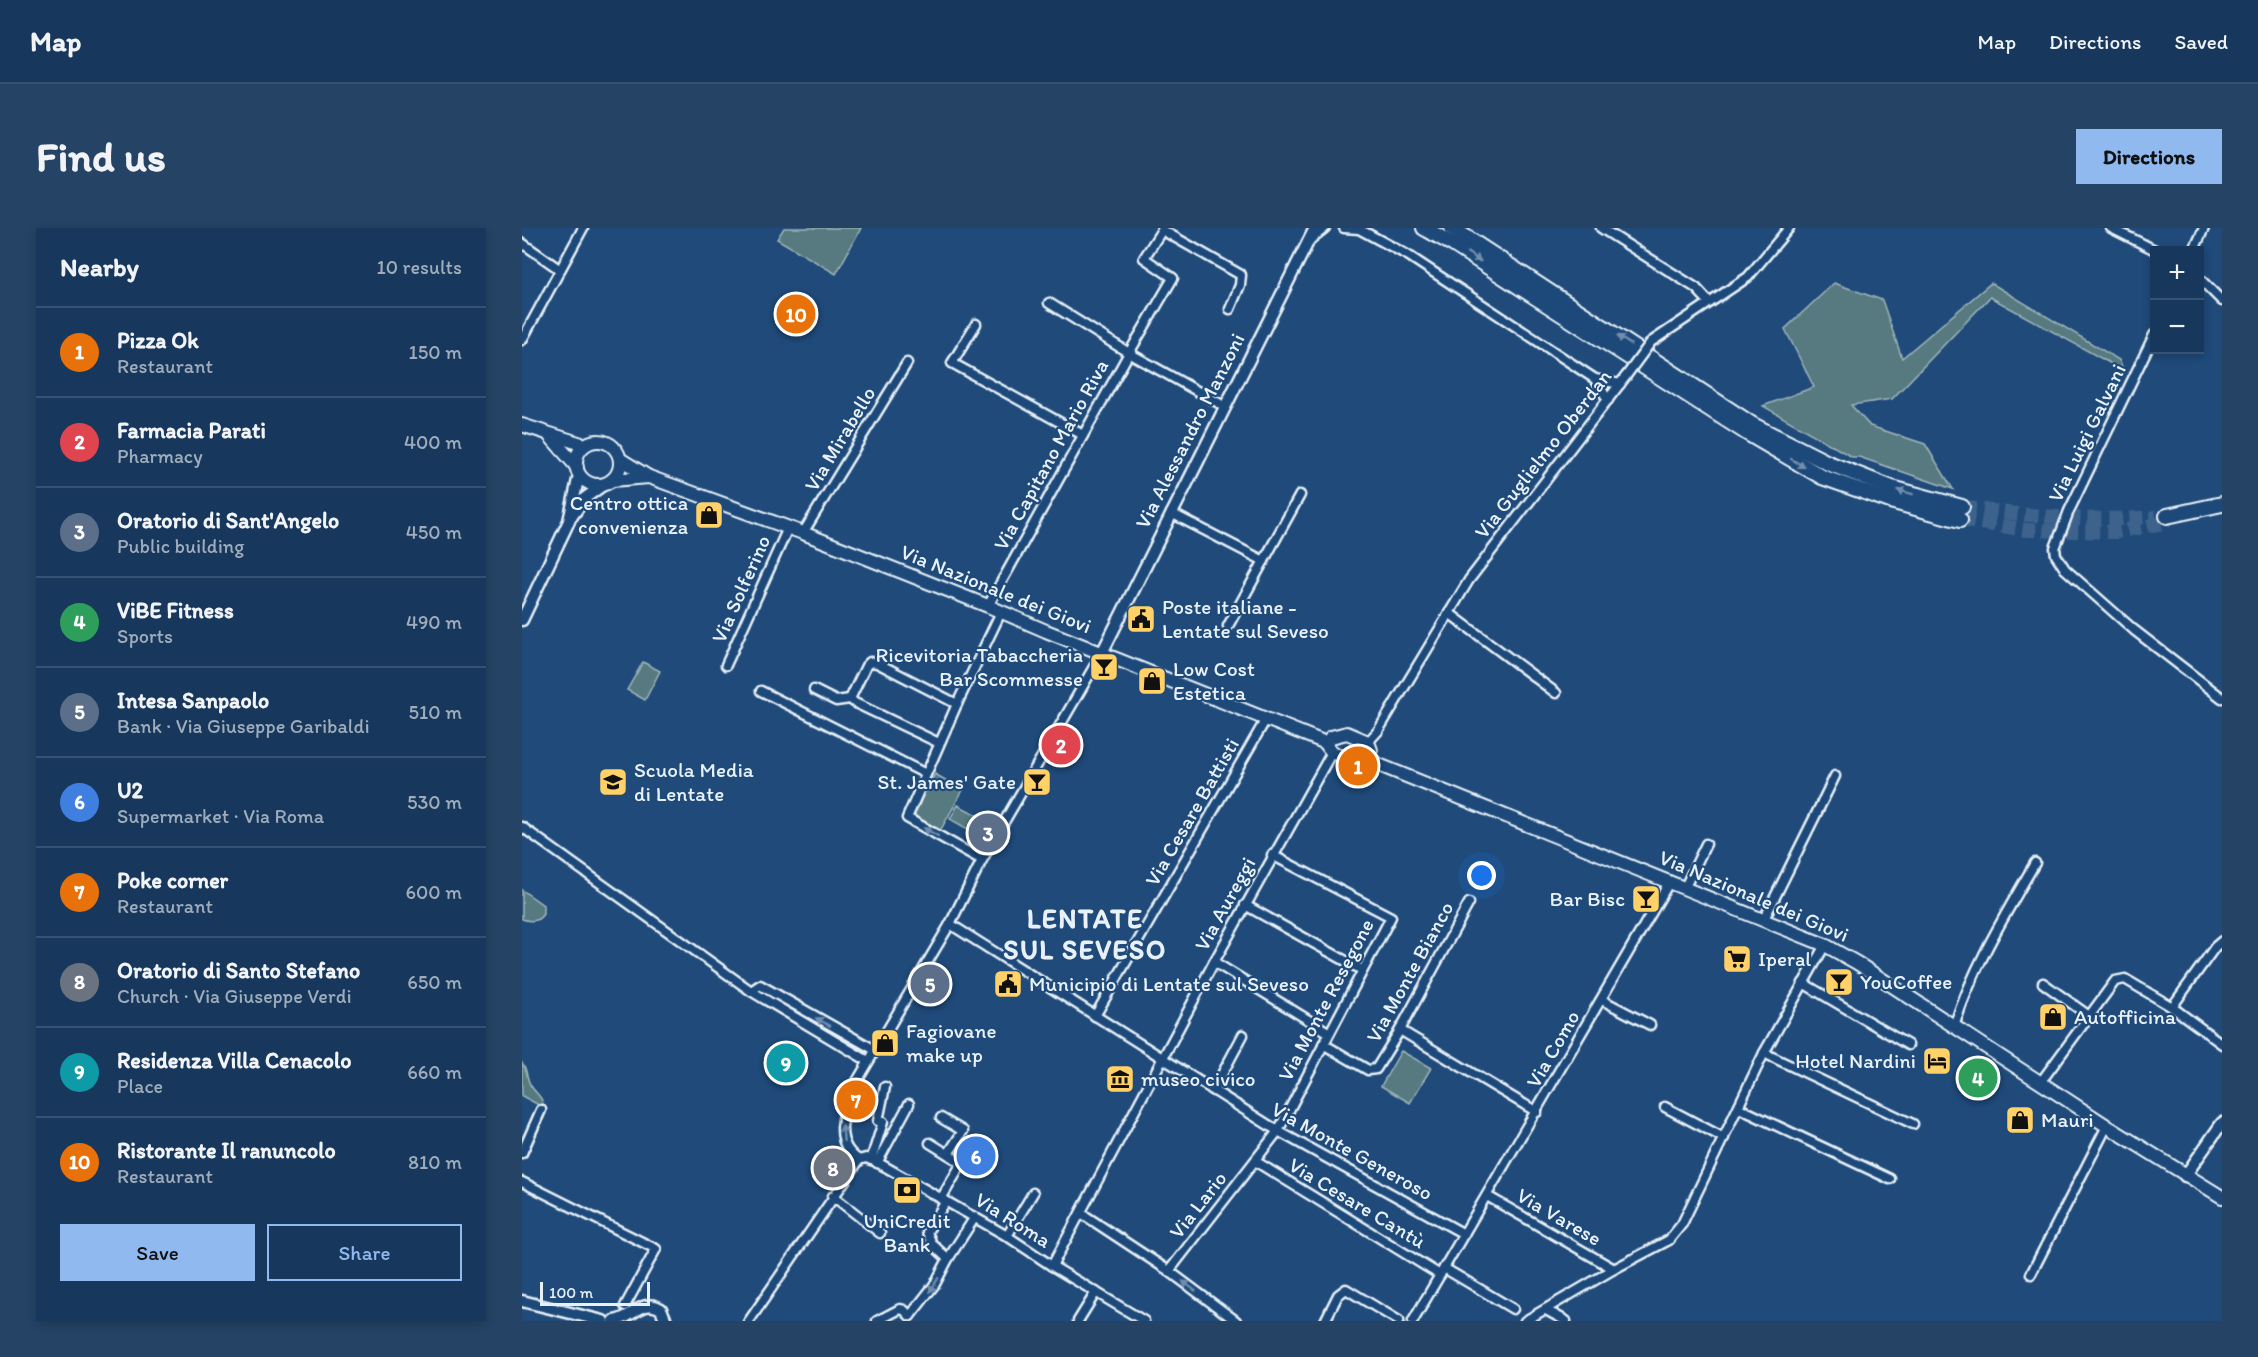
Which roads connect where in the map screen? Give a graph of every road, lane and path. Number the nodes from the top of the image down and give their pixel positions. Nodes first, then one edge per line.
1 (583, 228) edge
2 (1315, 228) edge
3 (1325, 228) edge
4 (1344, 228) edge
5 (1424, 228) edge
6 (1452, 228) edge
7 (1601, 228) edge
8 (1789, 228) edge
9 (2111, 228) edge
10 (2204, 228) edge
11 (522, 243) edge
12 (1307, 243) junction
13 (2196, 246) edge
14 (2150, 248) edge
15 (560, 269) junction
16 (2204, 284) edge
17 (2222, 301) edge
18 (1708, 302) junction
19 (1049, 303) dead end
20 (1230, 309) dead end
21 (976, 324) dead end
22 (522, 340) edge
23 (2150, 343) edge
24 (1129, 353) junction
25 (907, 363) dead end
26 (1595, 379) junction
27 (1620, 384) junction
28 (1608, 400) junction
29 (1224, 406) junction
30 (522, 425) edge
31 (549, 435) junction
32 (1083, 435) junction
33 (585, 445) junction
34 (620, 459) junction
35 (578, 471) junction
36 (649, 477) junction
37 (608, 482) junction
38 (1300, 495) dead end
39 (2222, 504) edge
40 (1171, 513) junction
41 (2222, 513) edge
42 (569, 521) junction
43 (788, 528) junction
44 (803, 533) junction
45 (1264, 561) junction
46 (988, 606) junction
47 (1001, 612) junction
48 (1449, 612) junction
49 (522, 620) edge
50 (1228, 626) dead end
51 (1102, 653) junction
52 (726, 665) dead end
53 (814, 690) dead end
54 (761, 691) dead end
55 (1556, 693) dead end
56 (2222, 698) edge
57 (850, 699) junction
58 (957, 704) junction
59 (1266, 719) junction
60 (1368, 742) junction
61 (939, 743) junction
62 (1329, 748) junction
63 (1367, 757) junction
64 (926, 774) junction
65 (1835, 776) dead end
66 (522, 827) edge
67 (1706, 844) dead end
68 (1272, 855) junction
69 (982, 860) junction
70 (2035, 863) dead end
71 (1671, 881) junction
72 (1685, 887) junction
73 (1468, 903) dead end
74 (1245, 905) junction
75 (1764, 919) junction
76 (950, 924) junction
77 (2222, 941) edge
78 (1825, 945) junction
79 (1214, 962) junction
80 (1362, 970) junction
81 (1803, 983) junction
82 (2043, 983) dead end
83 (751, 991) junction
84 (1602, 999) junction
85 (2172, 1007) junction
86 (1095, 1016) junction
87 (2090, 1016) junction
88 (1650, 1025) dead end
89 (1954, 1027) junction
90 (1400, 1030) junction
91 (1328, 1032) junction
92 (1244, 1035) dead end
93 (1323, 1044) junction
94 (2222, 1044) edge
95 (1908, 1045) dead end
96 (875, 1050) junction
97 (1764, 1053) junction
98 (868, 1060) junction
99 (1162, 1060) junction
100 (2040, 1083) junction
101 (885, 1087) dead end
102 (1213, 1091) junction
103 (909, 1104) dead end
104 (1665, 1107) dead end
105 (1739, 1108) junction
106 (541, 1110) dead end
107 (1537, 1112) junction
108 (941, 1118) dead end
109 (2222, 1123) edge
110 (1913, 1124) dead end
111 (2107, 1126) junction
112 (1278, 1131) junction
113 (1724, 1138) junction
114 (930, 1143) dead end
115 (522, 1153) edge
116 (948, 1154) junction
117 (859, 1160) junction
118 (874, 1161) junction
119 (1255, 1161) junction
120 (2185, 1176) junction
121 (1890, 1179) dead end
122 (522, 1182) edge
123 (1033, 1193) dead end
124 (833, 1196) junction
125 (1487, 1196) junction
126 (2222, 1197) edge
127 (946, 1201) junction
128 (1081, 1213) junction
129 (975, 1217) junction
130 (880, 1233) dead end
131 (1464, 1234) junction
132 (1007, 1236) junction
133 (948, 1259) junction
134 (1052, 1266) junction
135 (1614, 1269) junction
136 (1168, 1271) junction
137 (1442, 1271) junction
138 (2031, 1274) dead end
139 (1096, 1292) junction
140 (522, 1301) edge
141 (625, 1306) dead end
142 (1513, 1309) dead end
143 (1546, 1310) junction
144 (635, 1316) edge
145 (910, 1319) edge
146 (667, 1320) edge
147 (603, 1321) edge
148 (614, 1321) edge
149 (749, 1321) edge
150 (877, 1321) edge
151 (1078, 1321) edge
152 (1144, 1321) edge
153 (1236, 1321) edge
154 (1325, 1321) edge
155 (1399, 1321) edge
156 (1413, 1321) edge
157 (1525, 1321) edge
158 (1566, 1321) edge

1 - 15 street
2 - 12 street, Via Alessandro Manzoni
3 - 12 street
4 - 26 street
5 -> 6 highway
7 - 18 street
8 - 18 street, Via Guglielmo Oberdan
9 - 14 street
10 - 13 street
11 - 15 street
12 - 29 street, Via Alessandro Manzoni
15 - 22 street
16 - 17 street
18 - 27 street, Via Guglielmo Oberdan, bridge
19 - 24 street
20 - 24 street, Via Capitano Mario Riva
21 - 32 street
23 - 56 street, Via Luigi Galvani
24 - 29 street
24 - 32 street, Via Capitano Mario Riva
25 - 44 street, Via Mirabello
26 - 27 street
26 - 28 street
27 - 28 street, Via Guglielmo Oberdan
28 - 48 street, Via Guglielmo Oberdan
29 - 40 street, Via Alessandro Manzoni
30 - 31 main road
31 - 33 main road
31 - 35 main road
32 - 46 street, Via Capitano Mario Riva
33 - 34 main road
33 - 35 main road
34 - 36 main road, Via Nazionale dei Giovi
34 - 37 main road
35 - 37 main road
35 - 42 street
36 - 37 main road, Via Nazionale dei Giovi
36 - 43 main road, Via Nazionale dei Giovi
37 - 42 street
38 - 45 street
39 - 41 highway
40 - 45 street
40 - 51 street, Via Alessandro Manzoni
42 - 49 street
43 - 44 main road, Via Nazionale dei Giovi
43 - 52 street, Via Solferino
44 - 46 main road, Via Nazionale dei Giovi
45 - 50 street
46 - 47 main road, Via Nazionale dei Giovi
47 - 51 main road, Via Nazionale dei Giovi
47 - 58 street
48 - 55 street
48 - 60 street, Via Guglielmo Oberdan
51 - 59 main road, Via Nazionale dei Giovi
51 - 69 street
53 - 57 street
54 - 64 street
57 - 58 street
57 - 61 street
58 - 61 street
59 - 62 main road, Via Nazionale dei Giovi
59 - 86 street, Via Cesare Battisti
60 - 62 main road
60 - 63 main road
61 - 64 street
62 - 63 main road, Via Nazionale dei Giovi
62 - 68 street, Via Aureggi
63 - 71 main road, Via Nazionale dei Giovi
69 -> 64 street
65 - 75 street
66 - 83 street
67 - 72 street
68 - 74 street, Via Aureggi
68 - 80 street, Via Monte Resegone
69 - 76 street
70 - 89 street
71 - 72 main road, Via Nazionale dei Giovi
71 - 84 street, Via Como
72 - 75 main road, Via Nazionale dei Giovi
73 - 90 street, Via Monte Bianco
74 - 79 street, Via Aureggi
74 - 80 street
75 - 78 main road, Via Nazionale dei Giovi
76 - 86 street, Via Monte Generoso
76 - 96 street
77 - 85 street
78 - 81 street
78 - 89 main road, Via Nazionale dei Giovi
79 - 91 street
79 - 99 street, Via Aureggi
80 - 91 street, Via Monte Resegone
81 - 95 street
81 - 97 street
82 - 87 street
96 -> 83 street
83 - 98 street
84 - 88 street
84 - 107 street, Via Como
85 - 87 street
85 - 94 street
86 - 99 street, Via Monte Generoso
87 - 100 street
89 - 100 main road, Via Nazionale dei Giovi
90 - 93 street, Via Monte Bianco
90 - 107 street
91 - 93 street, Via Monte Resegone
92 - 102 street
93 - 112 street, Via Monte Resegone
96 - 98 street
97 - 105 street
97 - 110 street
117 -> 98 street
99 - 102 street, Via Monte Generoso
99 - 128 street, Via Aureggi
100 - 111 main road, Via Nazionale dei Giovi
101 - 118 street
102 - 112 street, Via Monte Generoso
103 - 118 street
104 - 113 street
105 - 113 street
105 - 121 street
106 - 115 street
107 - 125 street, Via Como
108 - 116 street
109 - 120 street
111 - 120 main road, Via Nazionale dei Giovi
111 - 138 street
112 - 119 street, Via Monte Resegone
112 - 131 street, Via Monte Generoso
113 - 135 street
114 - 116 street
116 - 127 street
117 - 118 street
117 - 124 street
118 - 127 street, Via Roma
119 - 136 street, Via Lario
119 - 137 street, Via Cesare Cantù
120 - 126 main road, Via Nazionale dei Giovi
122 - 141 street
123 - 132 street
124 - 130 street
124 - 149 street
125 - 131 street, Via Como
125 - 135 street, Via Varese
127 - 129 street, Via Roma
127 - 133 street
128 - 134 street, Via Aureggi
128 - 136 street
129 - 132 street, Via Roma
129 - 133 street
131 - 137 street, Via Como
132 - 134 street, Via Roma
133 -> 145 street
134 - 139 street, Via Roma
135 - 143 street
153 -> 136 street
137 - 142 street, Via Cesare Cantù
137 - 156 street, Via Como
139 - 151 street
139 - 152 street, Via Roma
140 - 147 street
143 - 157 street
143 - 158 street
144 - 146 street
144 - 148 street
145 - 150 street
154 - 155 street

